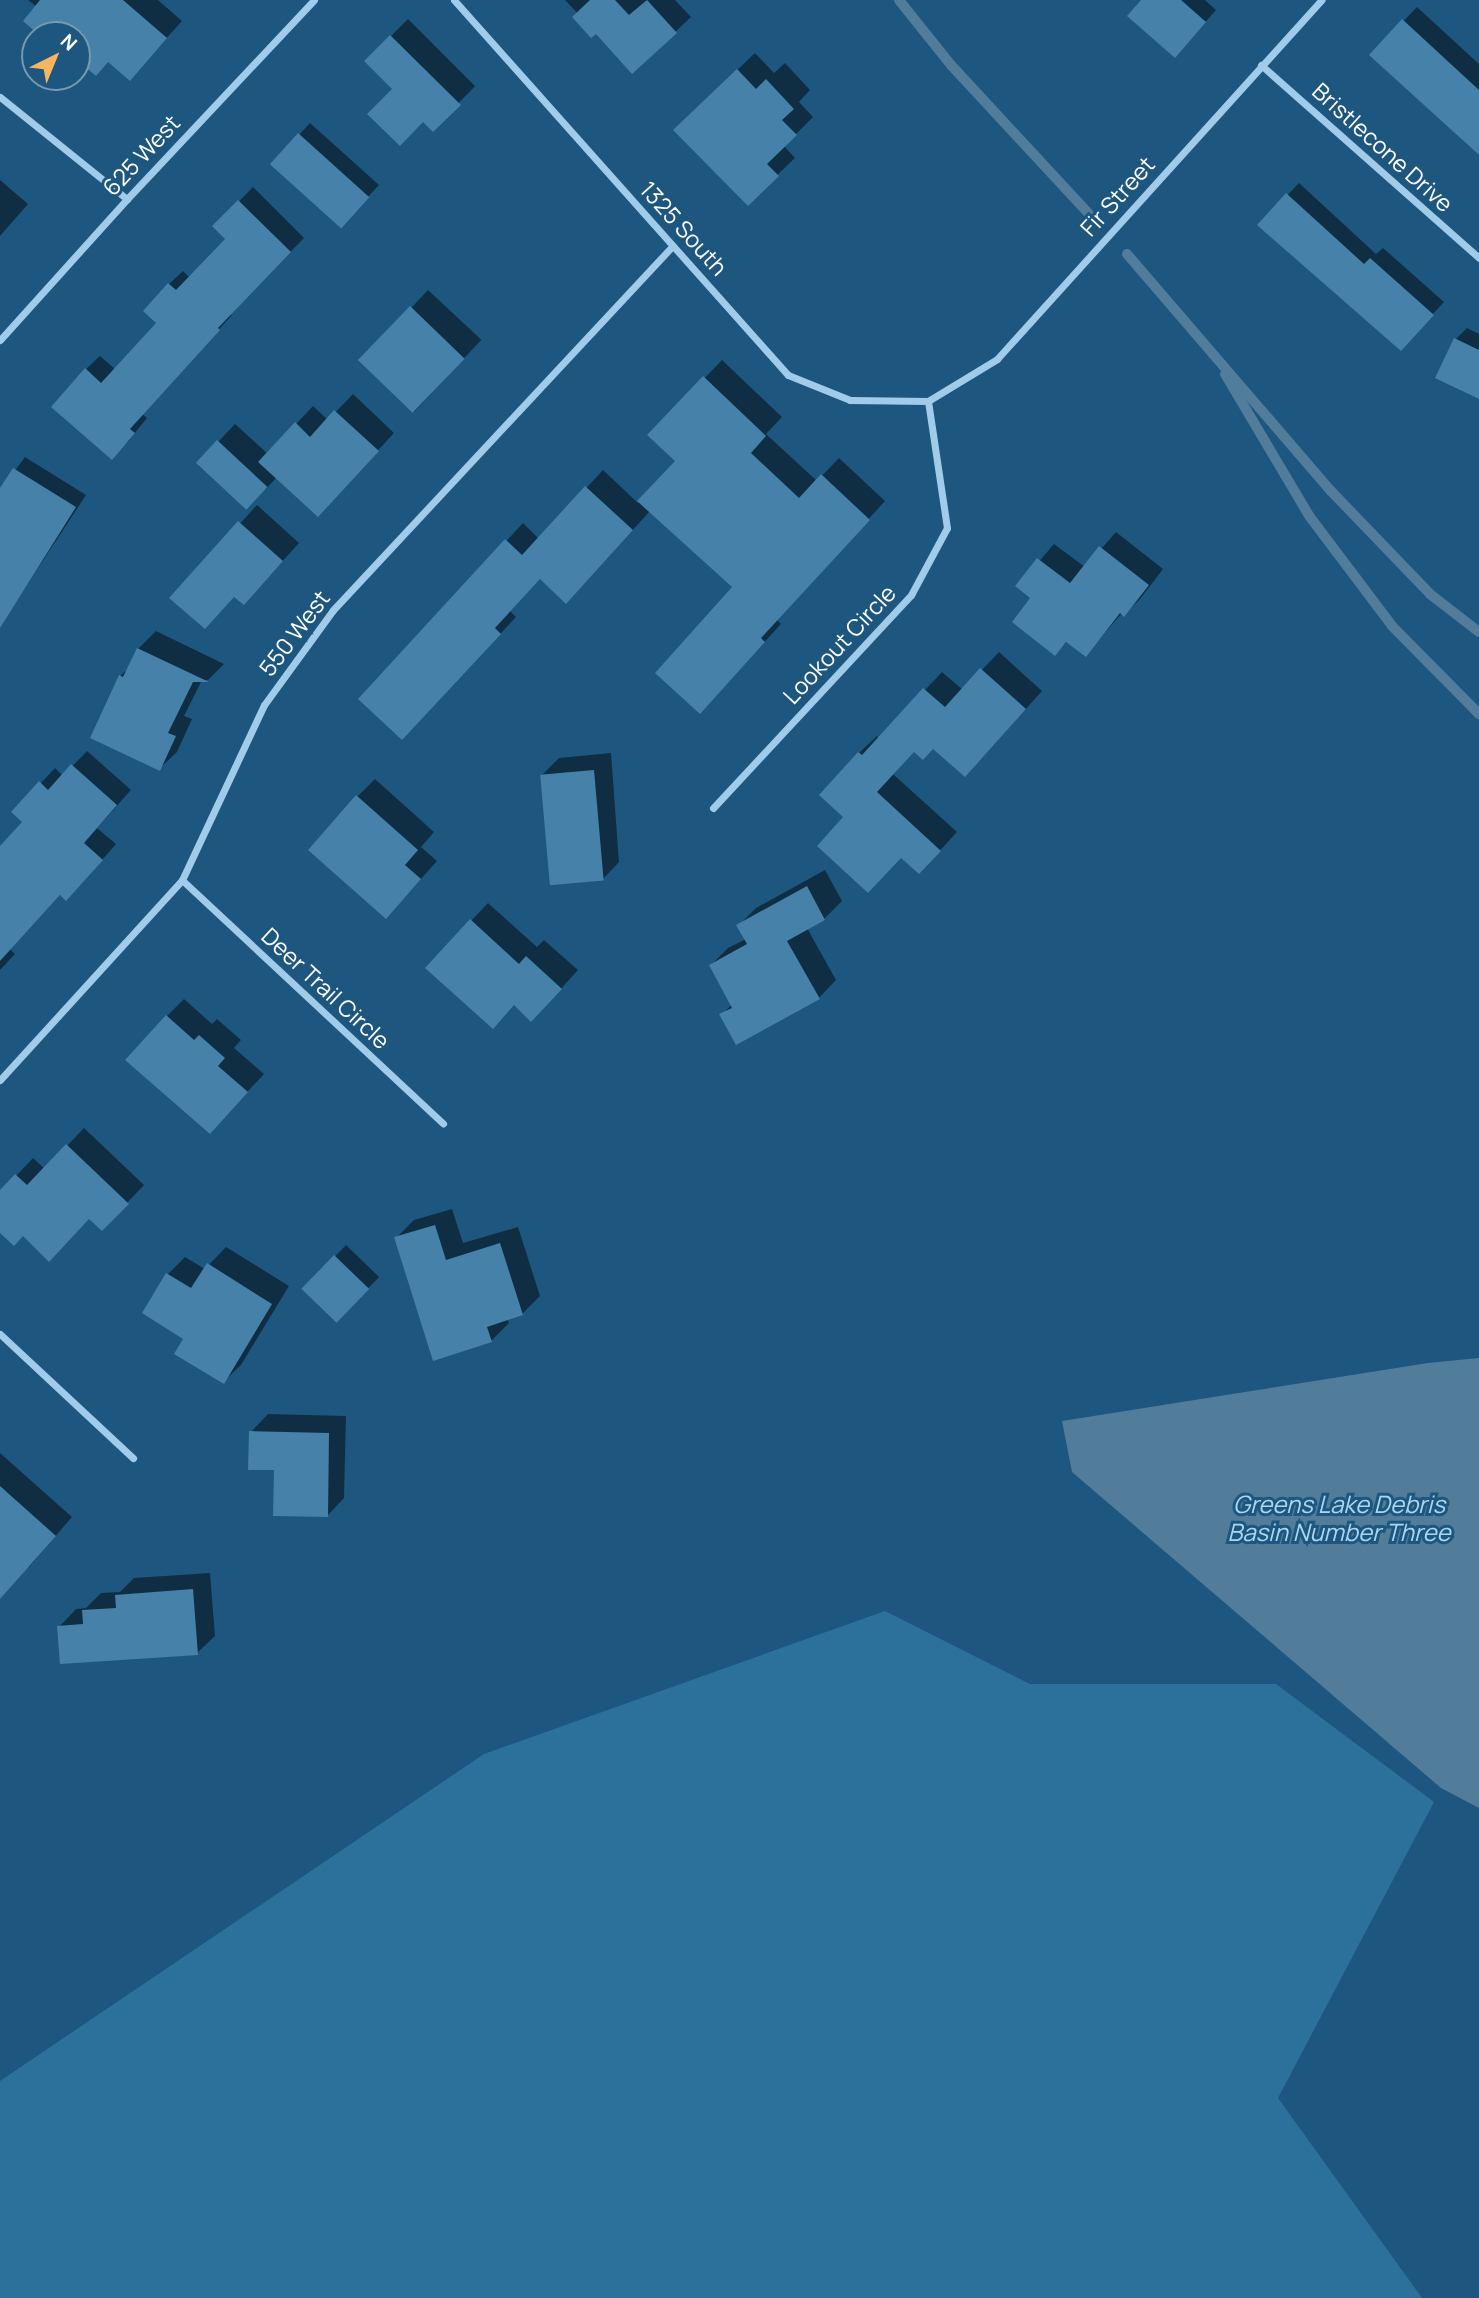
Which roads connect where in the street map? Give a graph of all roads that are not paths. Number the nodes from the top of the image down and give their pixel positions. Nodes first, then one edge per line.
1 (314, 0) edge
2 (454, 0) edge
3 (1321, 0) edge
4 (1261, 65) junction
5 (0, 97) edge
6 (127, 199) junction
7 (673, 246) junction
8 (1479, 258) edge
9 (0, 340) edge
10 (928, 401) junction
11 (713, 808) dead end
12 (182, 880) junction
13 (0, 1080) edge
14 (443, 1124) dead end
15 (0, 1334) edge
16 (133, 1458) dead end

1 - 6 street, 625 West
2 - 7 street, 1325 South
3 - 4 street, Fir Street
4 - 8 street, Bristlecone Drive
4 - 10 street, Fir Street
5 - 6 street
6 - 9 street, 625 West
7 - 10 street, 1325 South
7 - 12 street, 550 West
10 - 11 street, Lookout Circle
12 - 13 street, 550 West
12 - 14 street, Deer Trail Circle
15 - 16 street

